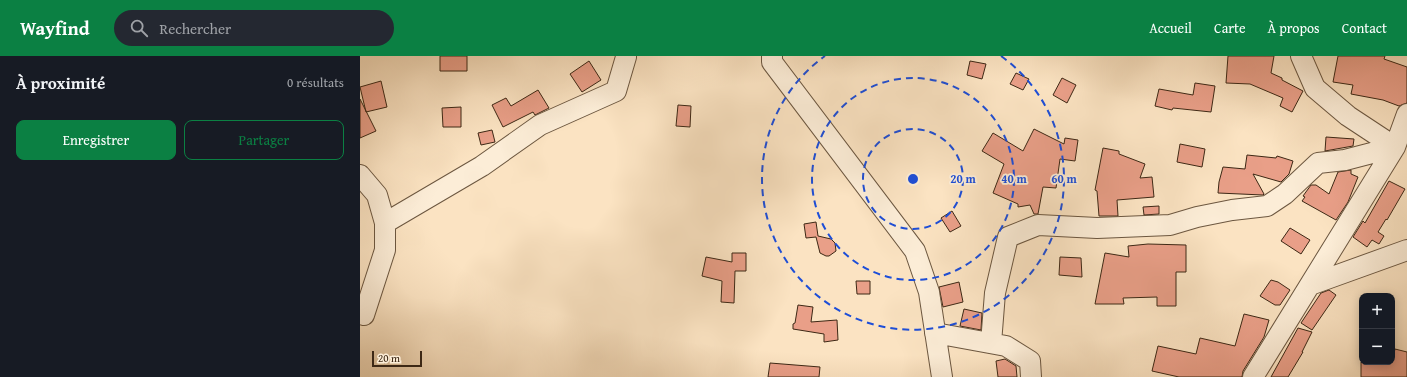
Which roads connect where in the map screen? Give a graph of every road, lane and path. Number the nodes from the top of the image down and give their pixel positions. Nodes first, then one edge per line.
1 (772, 56) edge
2 (1301, 56) edge
3 (626, 57) edge
4 (1407, 114) edge
5 (1395, 147) junction
6 (360, 176) edge
7 (385, 223) junction
8 (1407, 250) edge
9 (1310, 285) junction
10 (364, 315) dead end
11 (935, 333) junction
12 (991, 343) junction
13 (942, 377) edge
14 (1031, 377) edge
15 (1253, 377) edge

1 - 11 street
2 - 5 street
3 - 7 street
4 - 5 street
5 - 9 street
5 - 12 street
6 - 7 street
7 - 10 street
8 - 9 street
9 - 15 street
11 - 12 street
11 - 13 street
12 - 14 street

